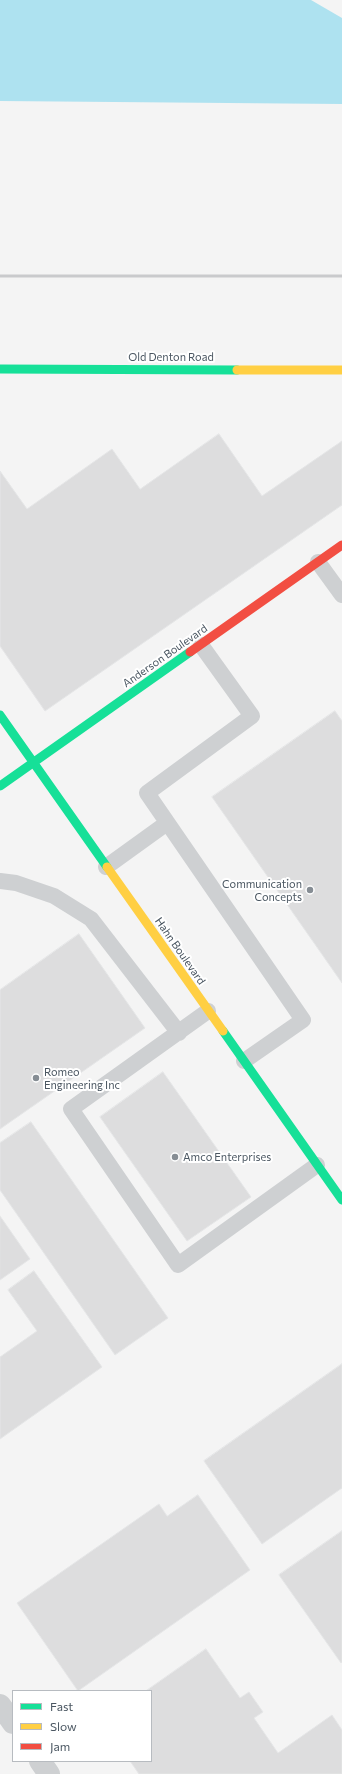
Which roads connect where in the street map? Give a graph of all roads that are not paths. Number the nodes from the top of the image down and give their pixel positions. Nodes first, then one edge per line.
1 (0, 369) edge
2 (342, 370) edge
3 (342, 544) edge
4 (318, 562) junction
5 (342, 595) edge
6 (201, 646) junction
7 (0, 715) edge
8 (33, 763) junction
9 (0, 786) edge
10 (167, 823) junction
11 (106, 867) junction
12 (0, 881) edge
13 (208, 1011) junction
14 (178, 1033) junction
15 (244, 1061) junction
16 (317, 1165) junction
17 (342, 1200) edge
18 (0, 1705) edge
19 (12, 1722) edge
20 (41, 1762) edge
21 (49, 1774) edge

1 - 2 street, Old Denton Road
3 - 4 street, Anderson Boulevard
4 - 5 lane
4 - 6 street, Anderson Boulevard
6 - 8 street, Anderson Boulevard
6 - 10 lane
7 - 8 street, Hahn Boulevard
8 - 9 street, Anderson Boulevard
8 - 11 street, Hahn Boulevard
10 - 11 lane
10 - 15 lane
11 - 13 street, Hahn Boulevard
12 - 14 lane
13 - 14 lane
13 - 15 street, Hahn Boulevard
14 - 16 lane
15 - 16 street, Hahn Boulevard
16 - 17 street, Hahn Boulevard
18 - 19 street
20 - 21 street

